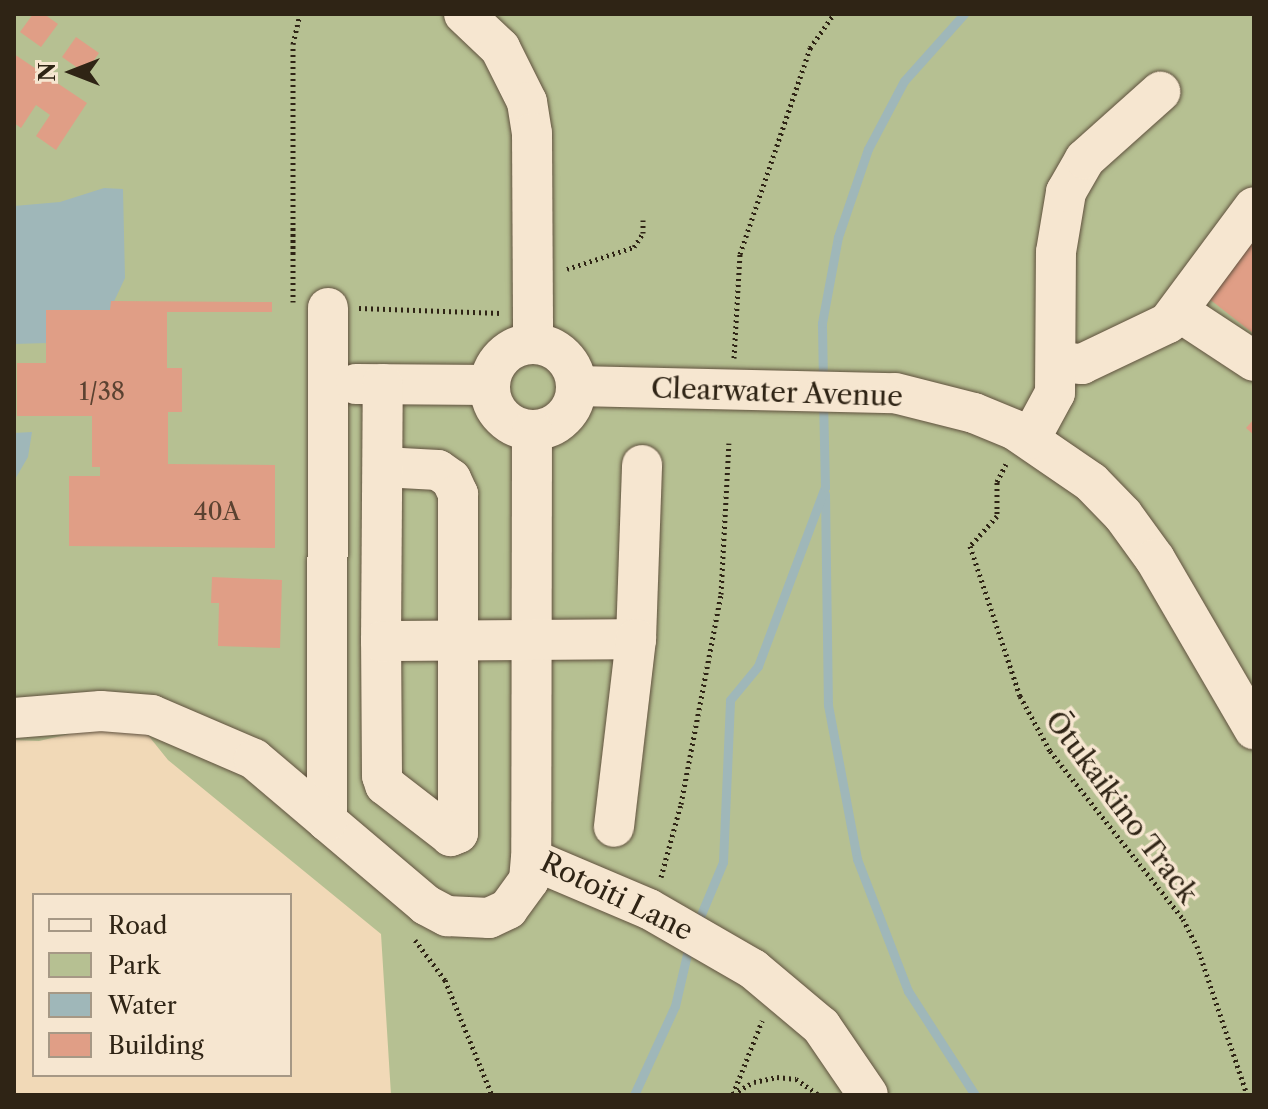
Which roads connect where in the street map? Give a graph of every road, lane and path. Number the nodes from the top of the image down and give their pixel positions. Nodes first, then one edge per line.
1 (300, 14) edge
2 (834, 14) edge
3 (477, 18) edge
4 (1160, 92) dead end
5 (1254, 207) edge
6 (643, 220) dead end
7 (328, 308) junction
8 (1178, 311) junction
9 (533, 316) junction
10 (1254, 361) edge
11 (1058, 362) junction
12 (748, 378) junction
13 (328, 384) junction
14 (383, 384) junction
15 (490, 385) junction
16 (576, 386) junction
17 (532, 430) junction
18 (1025, 436) junction
19 (729, 443) dead end
20 (642, 465) dead end
21 (383, 467) junction
22 (636, 639) junction
23 (381, 641) junction
24 (456, 642) junction
25 (529, 643) junction
26 (14, 718) edge
27 (1254, 729) edge
28 (327, 821) junction
29 (614, 827) dead end
30 (531, 859) junction
31 (655, 895) junction
32 (410, 935) dead end
33 (773, 984) junction
34 (492, 1095) edge
35 (732, 1095) edge
36 (819, 1095) edge
37 (868, 1095) edge
38 (1247, 1095) edge

1 - 7 path
2 - 12 path
3 - 9 street
4 - 11 street
5 - 8 street
6 - 9 path
7 - 9 path
7 - 13 street
8 - 10 street
8 - 11 street
9 - 15 street
9 - 16 street
11 - 18 street
12 - 16 street, Clearwater Avenue
12 - 18 street, Clearwater Avenue
13 - 14 street
13 - 28 street
14 - 15 street
14 - 21 street
15 - 17 street
16 - 17 street
17 - 25 street, Rotoiti Lane
18 - 27 street, Clearwater Avenue
18 - 38 path, Ōtukaikino Track
19 - 31 path
20 - 22 street
21 - 23 street
21 - 24 street
22 - 25 street
22 - 29 street
23 - 24 street
23 - 24 street
24 - 25 street
25 - 30 street, Rotoiti Lane
26 - 28 street
28 - 30 street
30 - 31 street, Rotoiti Lane
31 - 33 street, Rotoiti Lane
32 - 34 path
33 - 35 path
33 - 37 street, Rotoiti Lane
35 - 36 path

